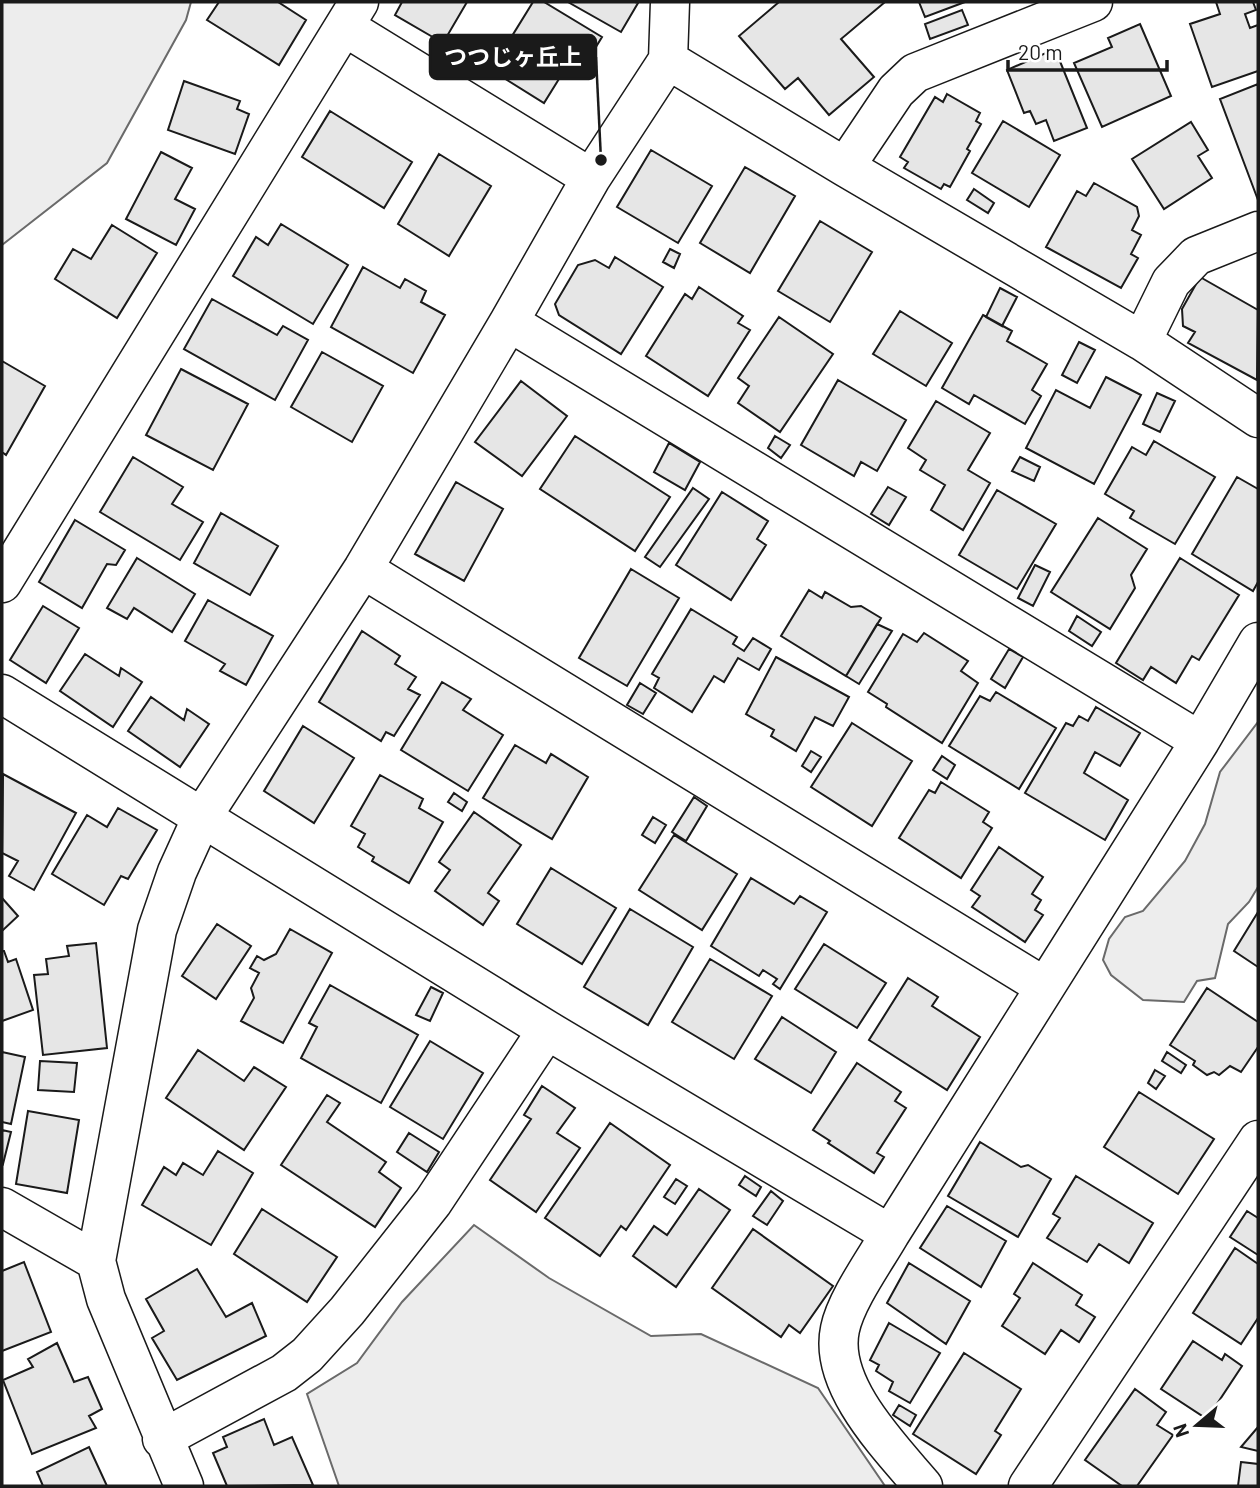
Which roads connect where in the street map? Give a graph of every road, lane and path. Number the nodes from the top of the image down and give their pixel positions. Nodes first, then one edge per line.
1 (670, 2) edge
2 (1093, 2) edge
3 (352, 14) edge
4 (668, 60) junction
5 (845, 167) junction
6 (591, 178) junction
7 (1258, 231) edge
8 (509, 322) junction
9 (1142, 341) junction
10 (1258, 418) edge
11 (363, 569) junction
12 (2, 583) edge
13 (1258, 642) edge
14 (2, 694) edge
15 (1199, 741) junction
16 (202, 817) junction
17 (1045, 986) junction
18 (547, 1030) junction
19 (1258, 1140) edge
20 (2, 1207) edge
21 (890, 1234) junction
22 (96, 1261) junction
23 (162, 1439) junction
24 (184, 1486) edge
25 (923, 1486) edge
26 (1028, 1486) edge

1 - 4 street
2 - 5 street
3 - 6 street
3 - 12 street
4 - 5 street
4 - 6 street
5 - 9 street
6 - 8 street
7 - 9 street
8 - 11 street
8 - 15 street
9 - 10 street
11 - 16 street
11 - 17 street
13 - 15 street
14 - 16 street
15 - 17 street
16 - 18 street
16 - 22 street
17 - 21 street
18 - 21 street
18 - 23 street
19 - 26 street
20 - 22 street
21 - 25 street
22 - 23 street
23 - 24 street

